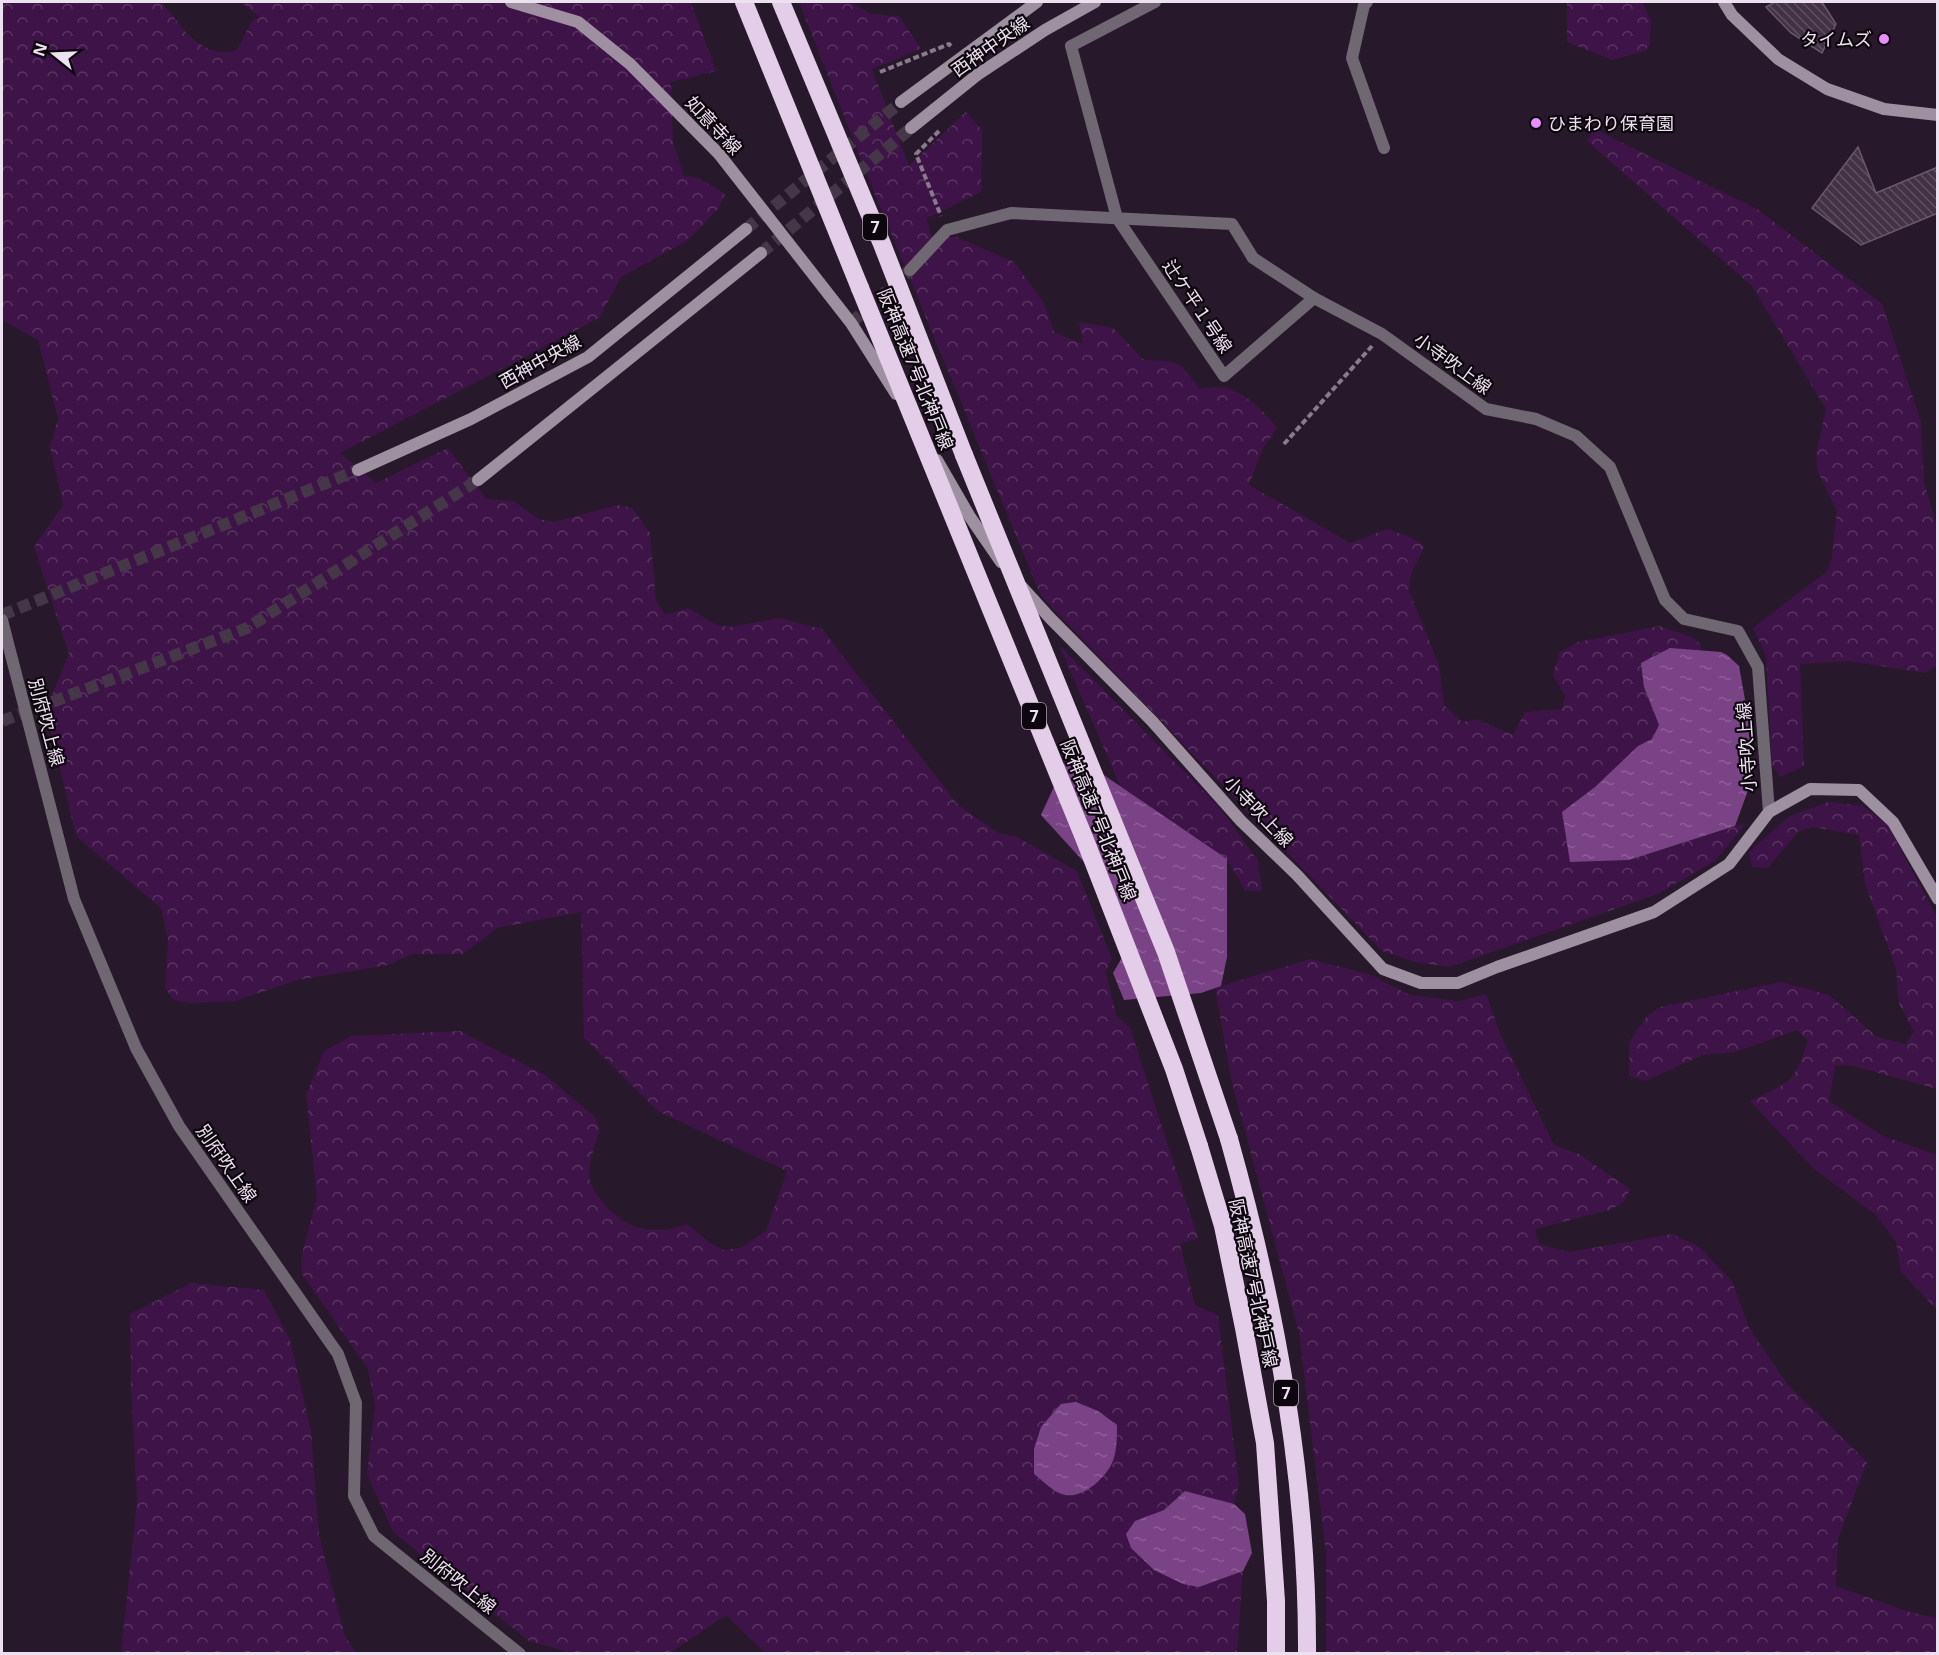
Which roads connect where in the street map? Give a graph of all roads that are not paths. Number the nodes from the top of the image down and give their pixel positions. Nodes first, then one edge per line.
1 (511, 2) edge
2 (744, 2) edge
3 (781, 2) edge
4 (1037, 2) edge
5 (1095, 2) edge
6 (1155, 2) edge
7 (1367, 2) edge
8 (1724, 2) edge
9 (901, 102) tunnel mouth
10 (1938, 116) edge
11 (911, 128) tunnel mouth
12 (1384, 148) dead end
13 (1117, 218) junction
14 (746, 229) tunnel mouth
15 (761, 253) tunnel mouth
16 (910, 270) tunnel mouth
17 (1314, 298) junction
18 (851, 323) joint
19 (358, 470) tunnel mouth
20 (478, 480) tunnel mouth
21 (2, 620) edge
22 (1769, 812) junction
23 (1938, 899) edge
24 (520, 1653) edge
25 (1275, 1653) edge
26 (1307, 1653) edge

1 - 18 street, 如意寺線
2 - 25 highway, 阪神高速7号北神戸線 / 7, bridge
3 - 26 highway, 阪神高速7号北神戸線 / 7, bridge
4 - 9 street, 西神中央線
5 - 11 street, 西神中央線
6 - 13 street
7 - 12 street
8 - 10 street
13 - 16 street, 小寺吹上線
13 - 17 street, 小寺吹上線
13 - 17 street, 辻ケ平１号線
14 - 19 street, 西神中央線
15 - 20 street
17 - 22 street, 小寺吹上線
18 - 22 street, 小寺吹上線
21 - 24 street, 別府吹上線
22 - 23 street, 小寺吹上線

